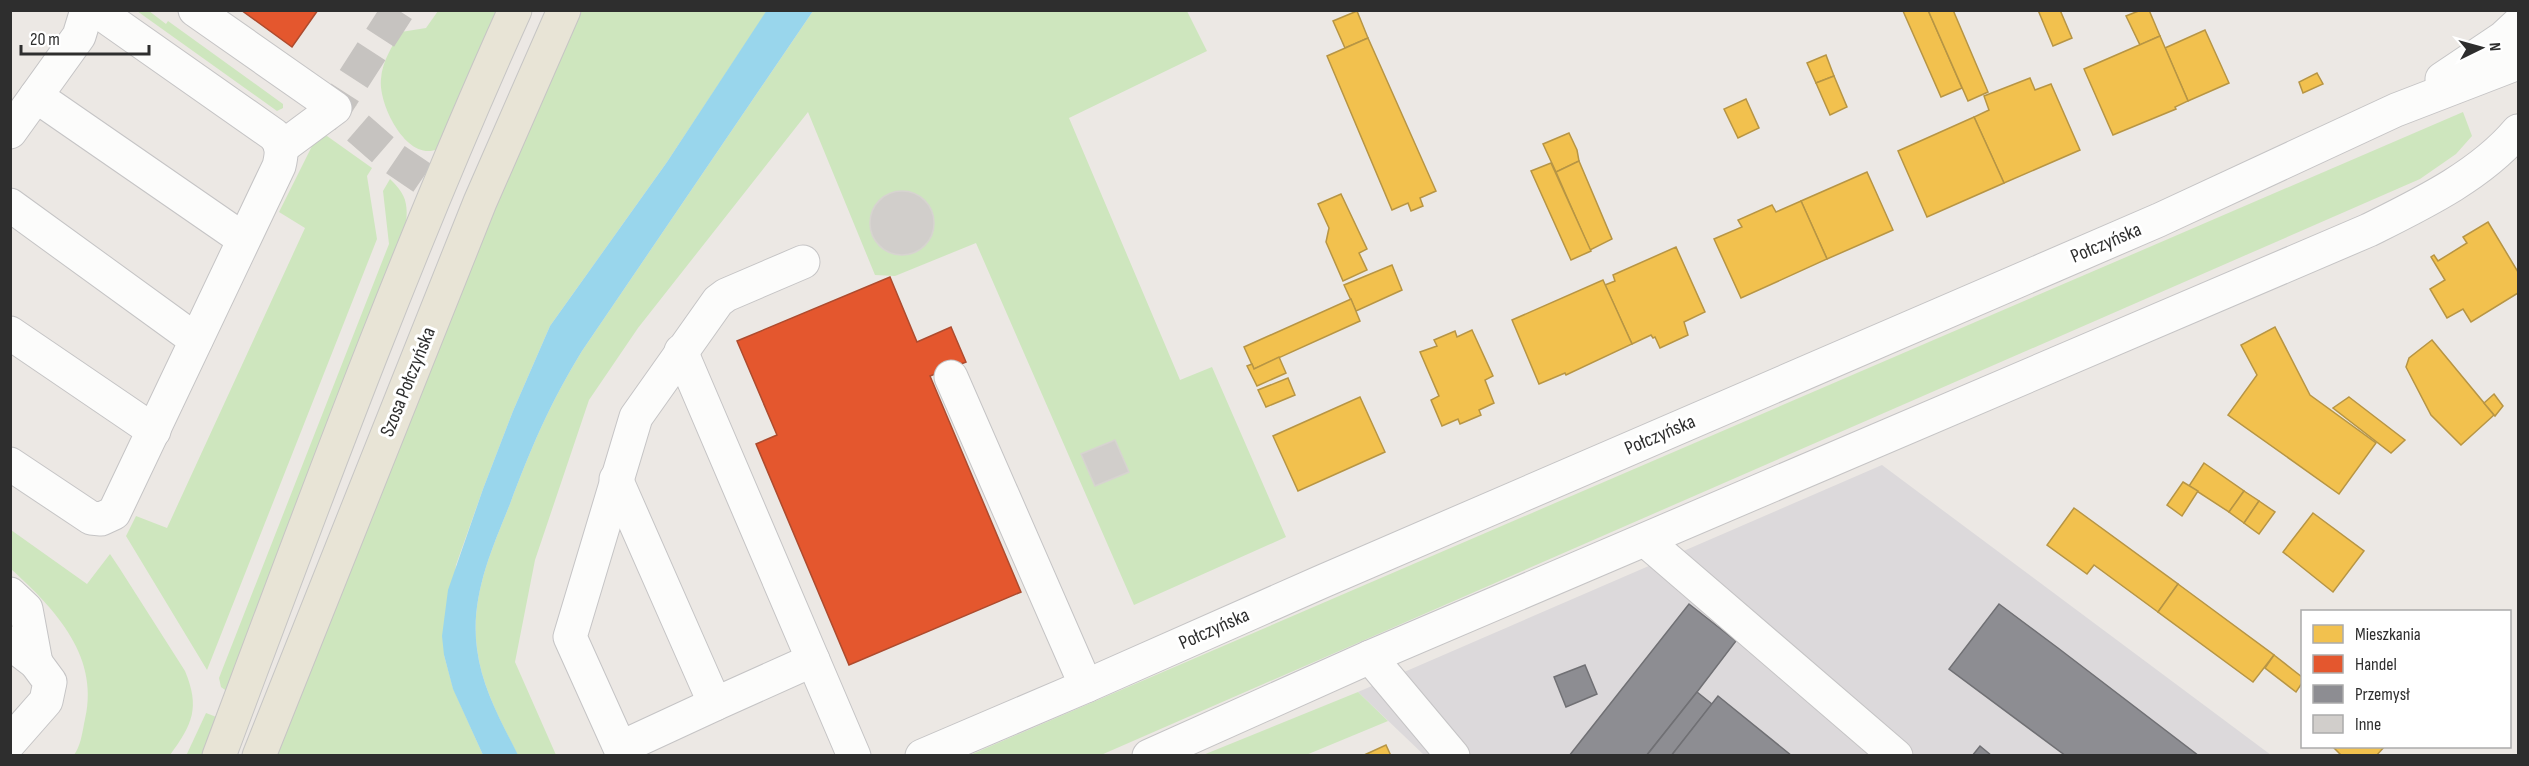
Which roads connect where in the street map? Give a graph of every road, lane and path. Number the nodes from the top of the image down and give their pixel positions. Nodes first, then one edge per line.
1 (87, 10) edge
2 (96, 10) edge
3 (195, 10) edge
4 (515, 10) edge
5 (564, 10) edge
6 (2518, 24) edge
7 (2518, 63) edge
8 (36, 96) junction
9 (2396, 110) junction
10 (2518, 131) edge
11 (10, 132) edge
12 (281, 148) junction
13 (10, 205) edge
14 (243, 240) junction
15 (803, 262) dead end
16 (10, 333) edge
17 (196, 340) junction
18 (681, 351) junction
19 (951, 377) dead end
20 (154, 431) junction
21 (10, 464) edge
22 (616, 479) junction
23 (1645, 540) junction
24 (10, 594) edge
25 (10, 642) edge
26 (1370, 657) junction
27 (813, 660) junction
28 (36, 663) junction
29 (1086, 687) junction
30 (715, 704) junction
31 (10, 742) edge
32 (219, 756) edge
33 (259, 756) edge
34 (854, 756) edge
35 (922, 756) edge
36 (1149, 756) edge
37 (1453, 756) edge
38 (1896, 756) edge

1 - 8 street
2 - 12 street
3 - 12 street
4 - 32 main road
5 - 33 main road, Szosa Połczyńska
6 - 9 street, Połczyńska
7 - 9 street, Połczyńska
8 - 11 street
8 - 14 street
9 - 29 street, Połczyńska
10 - 23 street
12 - 14 street
13 - 17 street
14 - 17 street
15 - 18 street
16 - 20 street
17 - 20 street
18 - 22 street
18 - 27 street
19 - 29 street
20 - 21 street
22 - 30 street
22 - 30 street
23 - 26 street
23 - 38 street
24 - 28 street
25 - 28 street
26 - 36 street
26 - 37 street
27 - 30 street
27 - 34 street
28 - 31 street
29 - 35 street, Połczyńska

